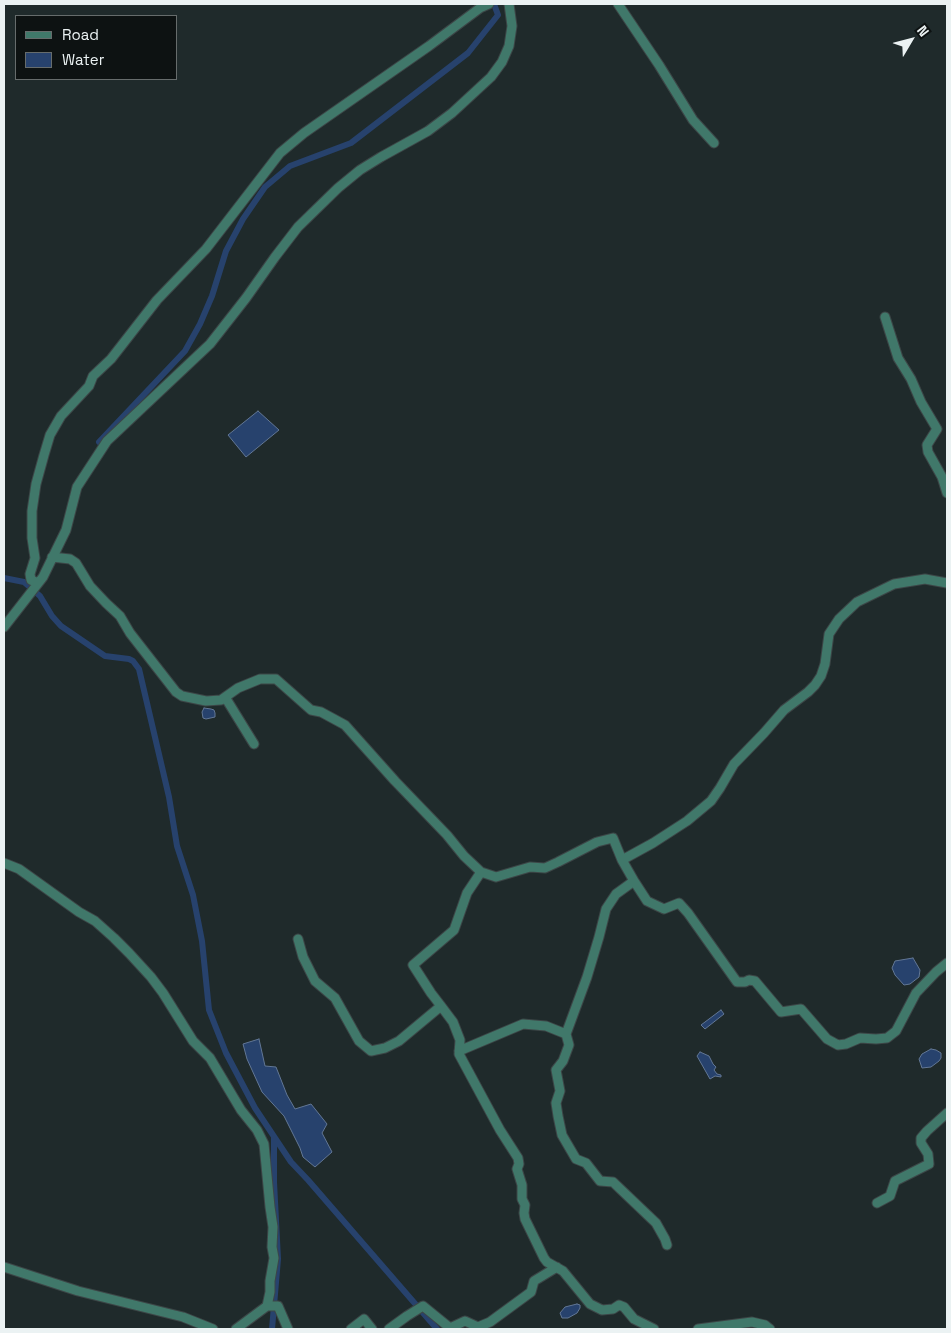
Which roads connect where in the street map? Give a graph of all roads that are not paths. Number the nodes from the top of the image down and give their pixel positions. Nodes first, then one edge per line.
1 (489, 4) edge
2 (509, 4) edge
3 (618, 4) edge
4 (480, 6) edge
5 (714, 143) dead end
6 (885, 317) dead end
7 (947, 493) edge
8 (52, 557) junction
9 (38, 583) junction
10 (947, 583) edge
11 (4, 627) edge
12 (225, 697) junction
13 (254, 744) dead end
14 (622, 860) junction
15 (4, 863) edge
16 (481, 872) junction
17 (634, 881) junction
18 (298, 939) dead end
19 (947, 964) edge
20 (441, 1006) junction
21 (566, 1034) junction
22 (459, 1052) junction
23 (947, 1113) edge
24 (877, 1203) dead end
25 (668, 1245) dead end
26 (4, 1266) edge
27 (556, 1268) junction
28 (267, 1306) junction
29 (214, 1329) edge
30 (236, 1329) edge
31 (288, 1329) edge
32 (351, 1329) edge
33 (372, 1329) edge
34 (389, 1329) edge
35 (654, 1329) edge
36 (698, 1329) edge
37 (770, 1329) edge

1 - 4 street
2 - 8 street
3 - 5 street
4 - 9 street
6 - 7 street
8 - 9 street
8 - 12 street
9 - 11 street
10 - 14 street
12 - 13 street
12 - 16 street
14 - 16 street
14 - 17 street
15 - 28 street
16 - 20 street
17 - 19 street
17 - 21 street
18 - 20 street
20 - 22 street
21 - 22 street
21 - 25 street
22 - 27 street
23 - 24 street
26 - 29 street
27 - 34 street
27 - 35 street
28 - 30 street
28 - 31 street
32 - 33 street
36 - 37 street

